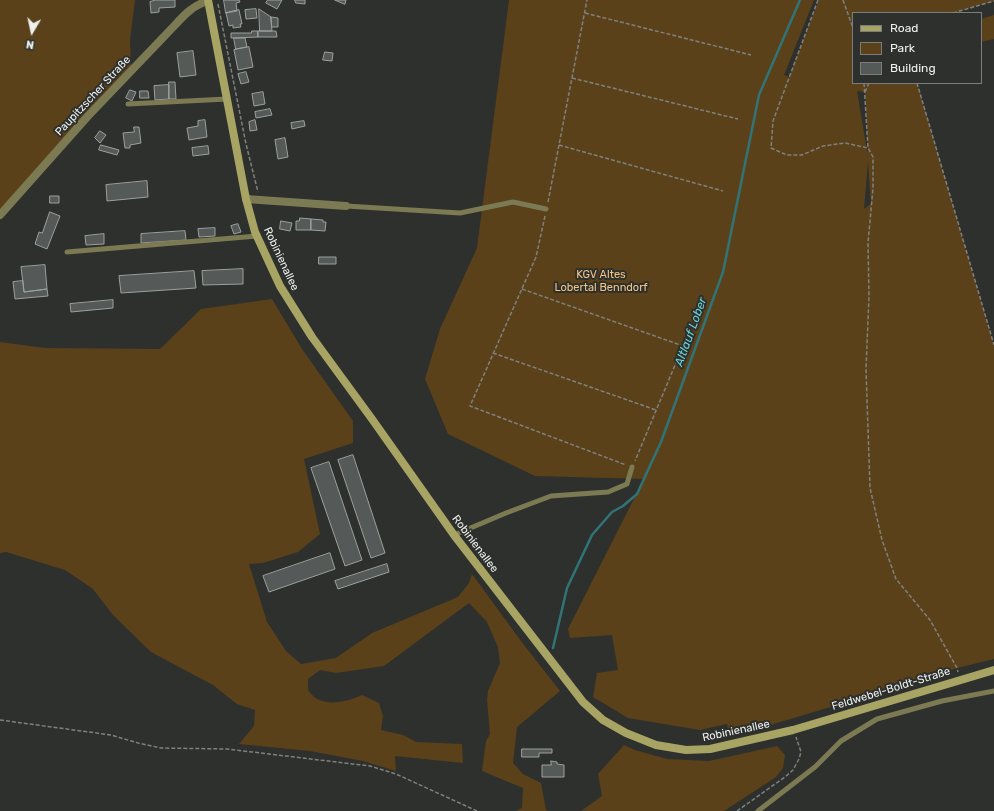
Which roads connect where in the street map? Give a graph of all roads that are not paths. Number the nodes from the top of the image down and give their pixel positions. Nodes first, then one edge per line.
1 (208, 0) edge
2 (227, 98) junction
3 (128, 104) dead end
4 (246, 199) junction
5 (346, 206) joint
6 (546, 209) road end
7 (0, 215) edge
8 (257, 236) junction
9 (68, 252) dead end
10 (632, 467) road end
11 (454, 535) junction
12 (994, 670) edge
13 (994, 691) edge
14 (793, 730) joint
15 (758, 811) edge

1 - 2 street, Robinienallee
1 - 7 street, Paupitzscher Straße
2 - 3 lane
2 - 4 street, Robinienallee
4 - 5 street
4 - 8 street, Robinienallee
5 - 6 lane
8 - 9 lane
8 - 11 street, Robinienallee
10 - 11 lane
11 - 14 street, Robinienallee
12 - 14 street, Feldwebel-Boldt-Straße
13 - 15 lane

